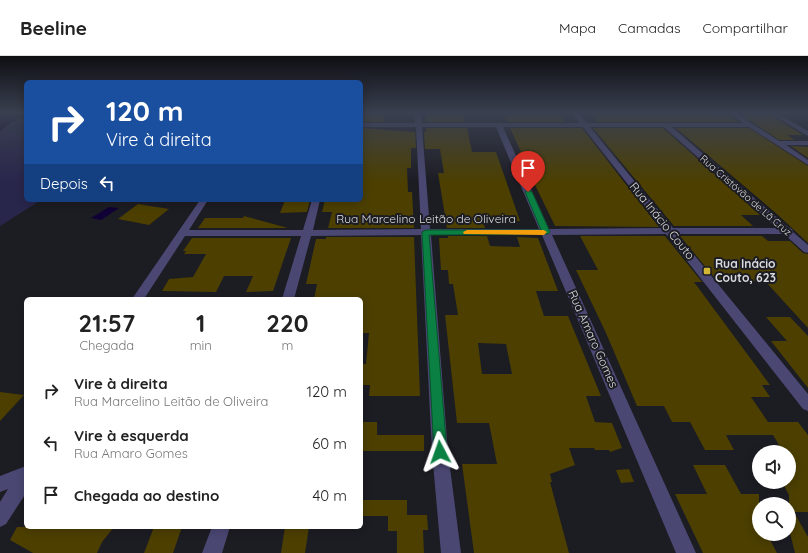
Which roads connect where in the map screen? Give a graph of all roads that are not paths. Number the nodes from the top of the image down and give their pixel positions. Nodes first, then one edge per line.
1 (419, 136) edge
2 (504, 136) edge
3 (593, 136) edge
4 (679, 136) edge
5 (768, 136) edge
6 (778, 143) junction
7 (808, 143) edge
8 (808, 163) edge
9 (203, 202) edge
10 (315, 202) edge
11 (788, 231) junction
12 (307, 232) junction
13 (426, 232) junction
14 (546, 232) junction
15 (671, 232) junction
16 (183, 233) junction
17 (808, 250) edge
18 (139, 297) edge
19 (289, 297) edge
20 (808, 405) edge
21 (24, 477) edge
22 (24, 479) edge
23 (0, 484) edge
24 (0, 518) edge
25 (220, 529) edge
26 (212, 553) edge
27 (451, 553) edge
28 (686, 553) edge

1 - 13 street
2 - 14 street, Rua Amaro Gomes
3 - 15 street, Rua Inácio Couto
4 - 11 street, Rua Cristóvão de Lã Cruz
5 - 6 street
6 - 7 street
6 - 8 street
9 - 16 street
10 - 12 street
11 - 15 street, Rua Marcelino Leitão de Oliveira
11 - 17 street, Rua Cristóvão de Lã Cruz
12 - 13 street, Rua Marcelino Leitão de Oliveira
12 - 16 street, Rua Marcelino Leitão de Oliveira
12 - 19 street
13 - 14 street, Rua Marcelino Leitão de Oliveira
13 - 27 street
14 - 15 street, Rua Marcelino Leitão de Oliveira
14 - 28 street, Rua Amaro Gomes
15 - 20 street, Rua Inácio Couto
16 - 18 street
21 - 23 street
22 - 24 street
25 - 26 street

